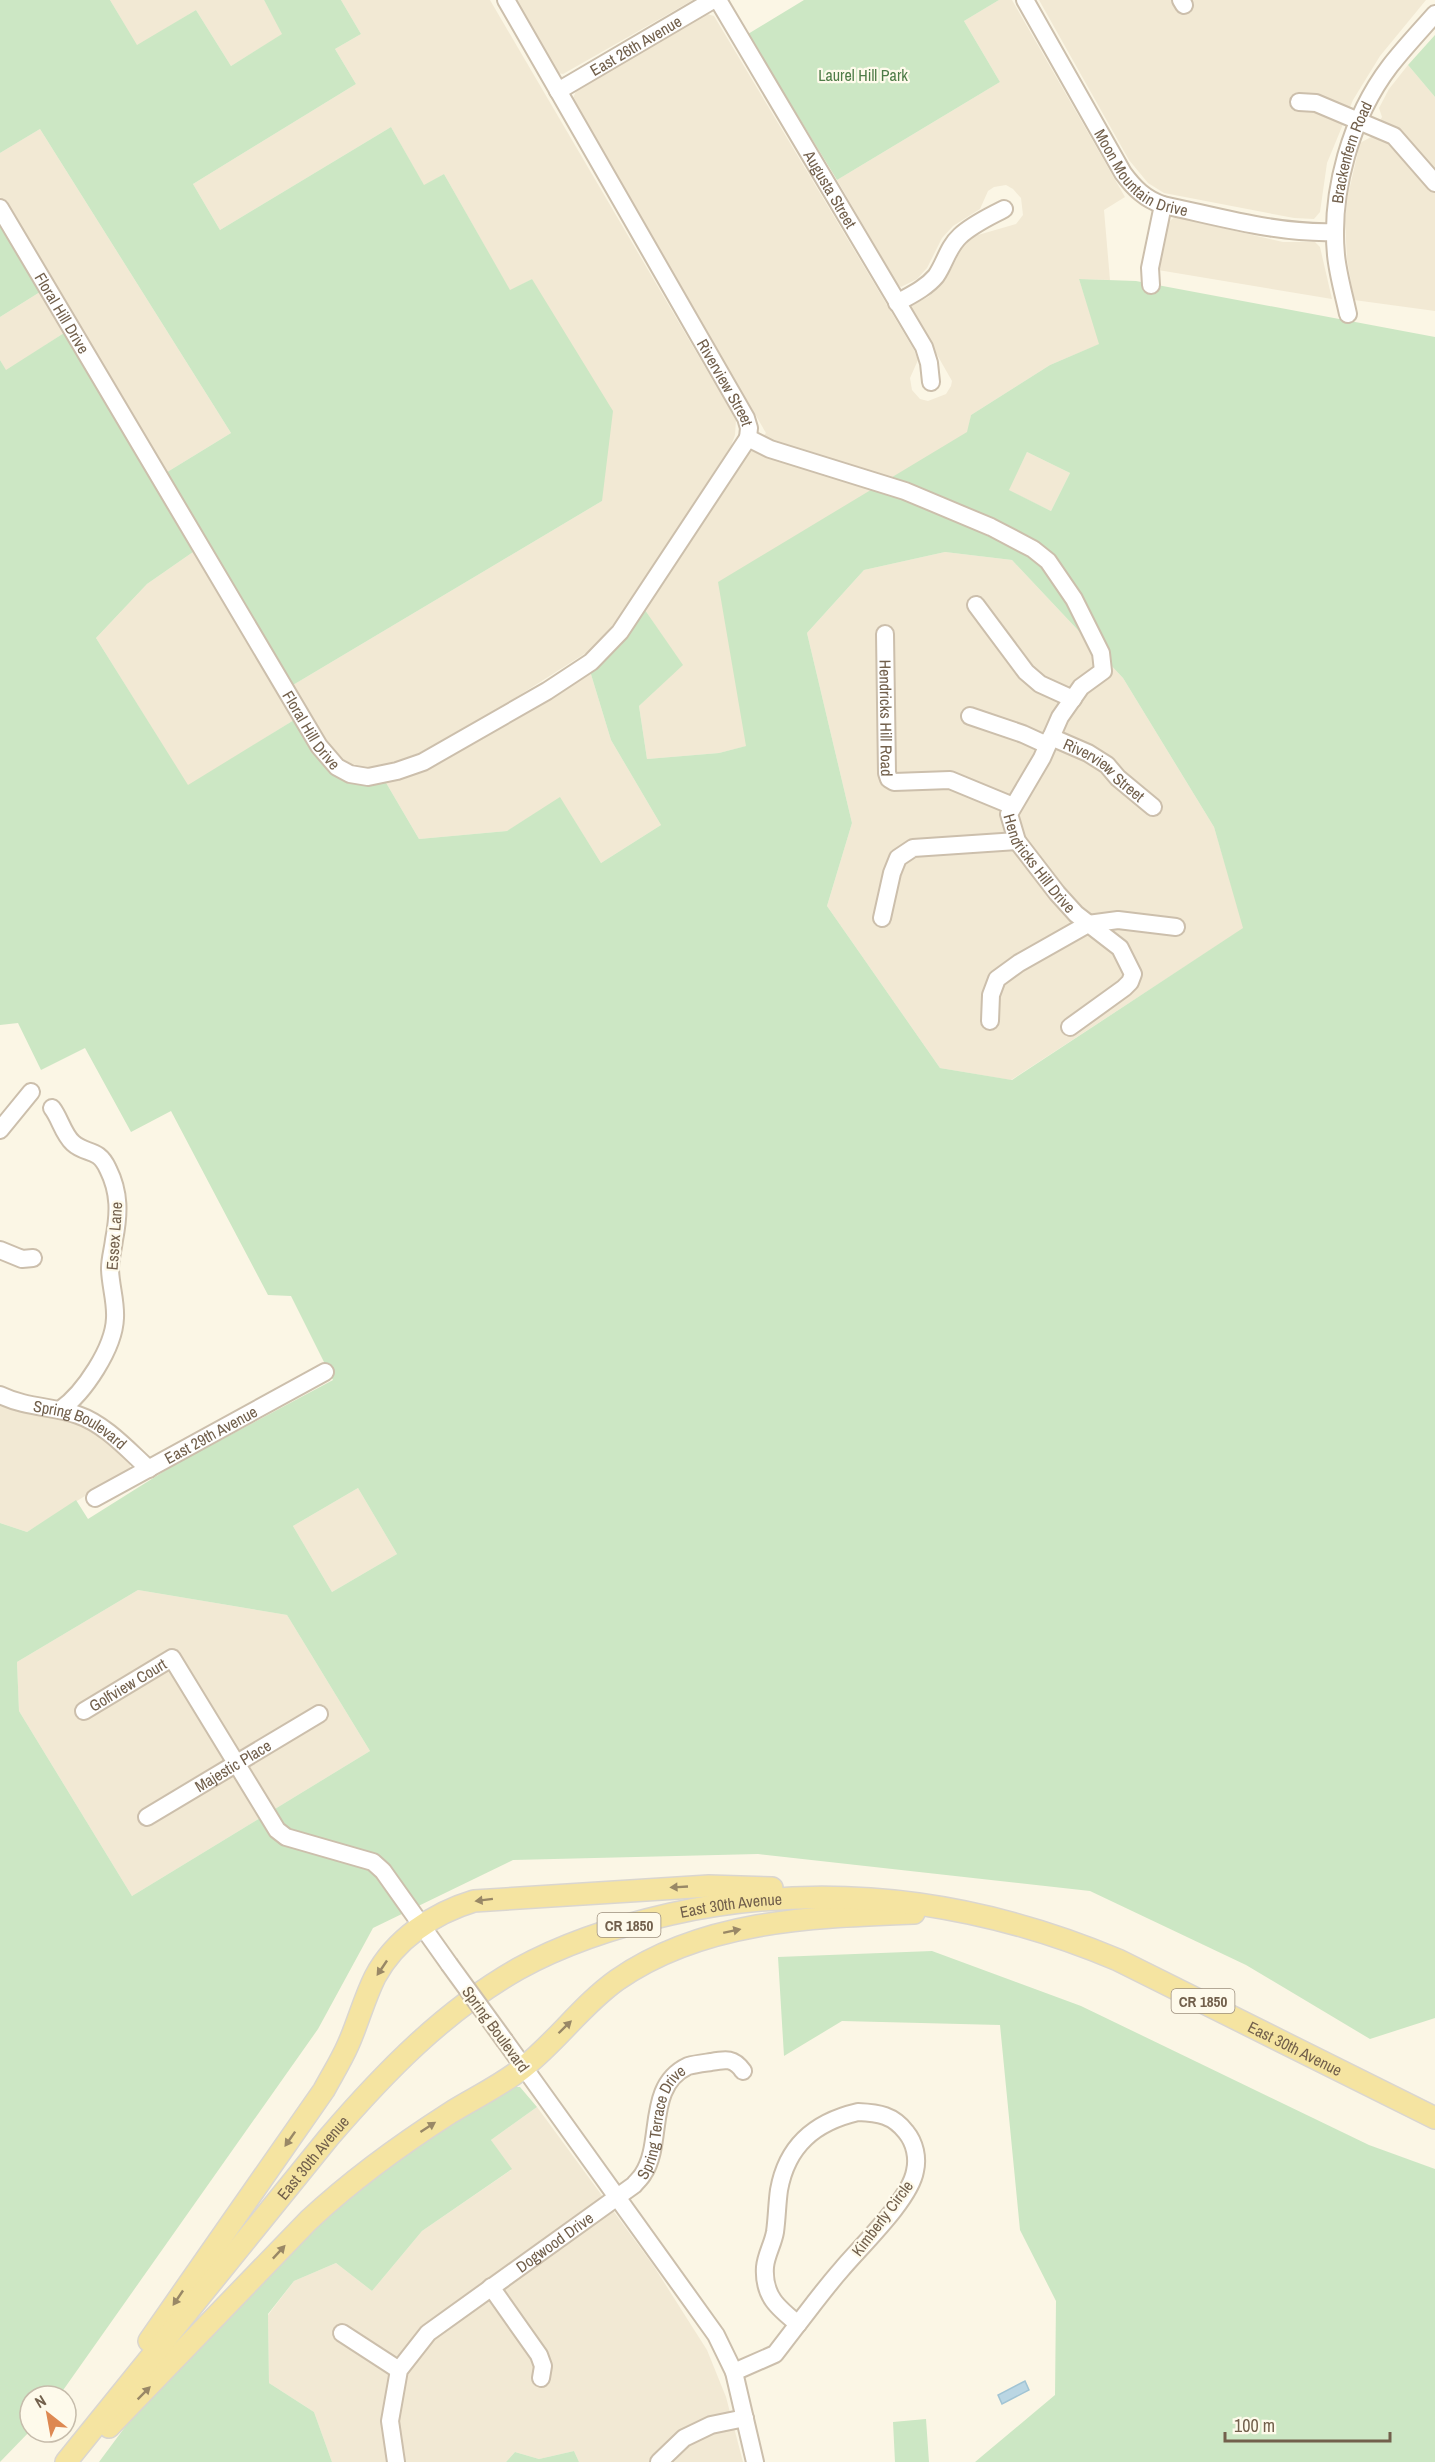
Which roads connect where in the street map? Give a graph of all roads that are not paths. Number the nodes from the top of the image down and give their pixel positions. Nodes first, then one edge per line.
1 (506, 0) edge
2 (713, 0) edge
3 (718, 0) edge
4 (1025, 0) edge
5 (1435, 14) edge
6 (558, 91) junction
7 (1299, 102) dead end
8 (1360, 121) junction
9 (1435, 183) edge
10 (1163, 205) junction
11 (0, 208) edge
12 (1004, 209) dead end
13 (1335, 232) junction
14 (1151, 285) dead end
15 (897, 303) junction
16 (1348, 314) dead end
17 (931, 382) dead end
18 (748, 438) junction
19 (976, 605) dead end
20 (885, 634) dead end
21 (1103, 671) joint
22 (1073, 699) junction
23 (970, 716) dead end
24 (1049, 741) junction
25 (1013, 806) junction
26 (1153, 807) dead end
27 (1017, 841) junction
28 (882, 918) dead end
29 (1088, 924) junction
30 (1176, 927) dead end
31 (990, 1021) dead end
32 (1070, 1027) dead end
33 (31, 1092) dead end
34 (52, 1108) dead end
35 (0, 1130) edge
36 (0, 1250) edge
37 (33, 1258) dead end
38 (325, 1372) dead end
39 (0, 1395) edge
40 (60, 1410) junction
41 (149, 1469) junction
42 (95, 1498) dead end
43 (172, 1658) joint
44 (84, 1711) dead end
45 (320, 1714) dead end
46 (236, 1763) junction
47 (147, 1817) dead end
48 (842, 1896) junction
49 (962, 1910) junction
50 (422, 1926) junction
51 (524, 2067) junction
52 (743, 2071) dead end
53 (1435, 2118) edge
54 (617, 2197) junction
55 (491, 2287) junction
56 (798, 2324) junction
57 (342, 2333) dead end
58 (399, 2370) junction
59 (734, 2372) junction
60 (541, 2378) dead end
61 (745, 2418) junction
62 (71, 2458) edge
63 (396, 2462) edge
64 (659, 2462) edge
65 (755, 2462) edge

1 - 6 street, Riverview Street
2 - 6 street, East 26th Avenue
3 - 15 street, Augusta Street
4 - 10 street, Moon Mountain Drive
5 - 8 street, Brackenfern Road
6 - 18 street, Riverview Street
7 - 8 street
8 - 9 street
8 - 13 street, Brackenfern Road
10 - 13 street, Moon Mountain Drive
10 - 14 street
11 - 18 street, Floral Hill Drive
12 - 15 street
13 - 16 street, Brackenfern Road
15 - 17 street, Augusta Street
18 - 21 street, Riverview Street
19 - 22 street
20 - 25 street, Hendricks Hill Road
21 - 22 street, Hendricks Hill Drive
22 - 24 street, Hendricks Hill Drive
23 - 24 street, Riverview Street
24 - 25 street, Hendricks Hill Drive
24 - 26 street, Riverview Street
25 - 27 street, Hendricks Hill Drive
27 - 28 street
27 - 29 street, Hendricks Hill Drive
29 - 30 street
29 - 31 street
29 - 32 street, Hendricks Hill Drive
33 - 35 street
34 - 40 street, Essex Lane
36 - 37 street
38 - 41 street, East 29th Avenue
39 - 40 street, Spring Boulevard
40 - 41 street, Spring Boulevard
41 - 42 street, East 29th Avenue
43 - 44 street, Golfview Court
43 - 46 street, Spring Boulevard
45 - 46 street, Majestic Place
46 - 47 street, Majestic Place
46 - 50 street, Spring Boulevard
48 - 49 main road, East 30th Avenue / CR 1850
48 -> 50 main road
48 - 62 main road, East 30th Avenue / CR 1850
51 -> 49 main road
49 - 53 main road, East 30th Avenue / CR 1850
50 - 51 street, Spring Boulevard, bridge
50 -> 62 main road
51 - 54 street, Spring Boulevard
62 -> 51 main road
52 - 54 street, Spring Terrace Drive
54 - 55 street, Dogwood Drive
54 - 59 street, Spring Boulevard
55 - 58 street, Dogwood Drive
55 - 60 street
56 - 56 street, Kimberly Circle
56 - 59 street, Kimberly Circle
57 - 58 street
58 - 63 street, Dogwood Drive
59 - 61 street, Spring Boulevard
61 - 64 street
61 - 65 street, Spring Boulevard

